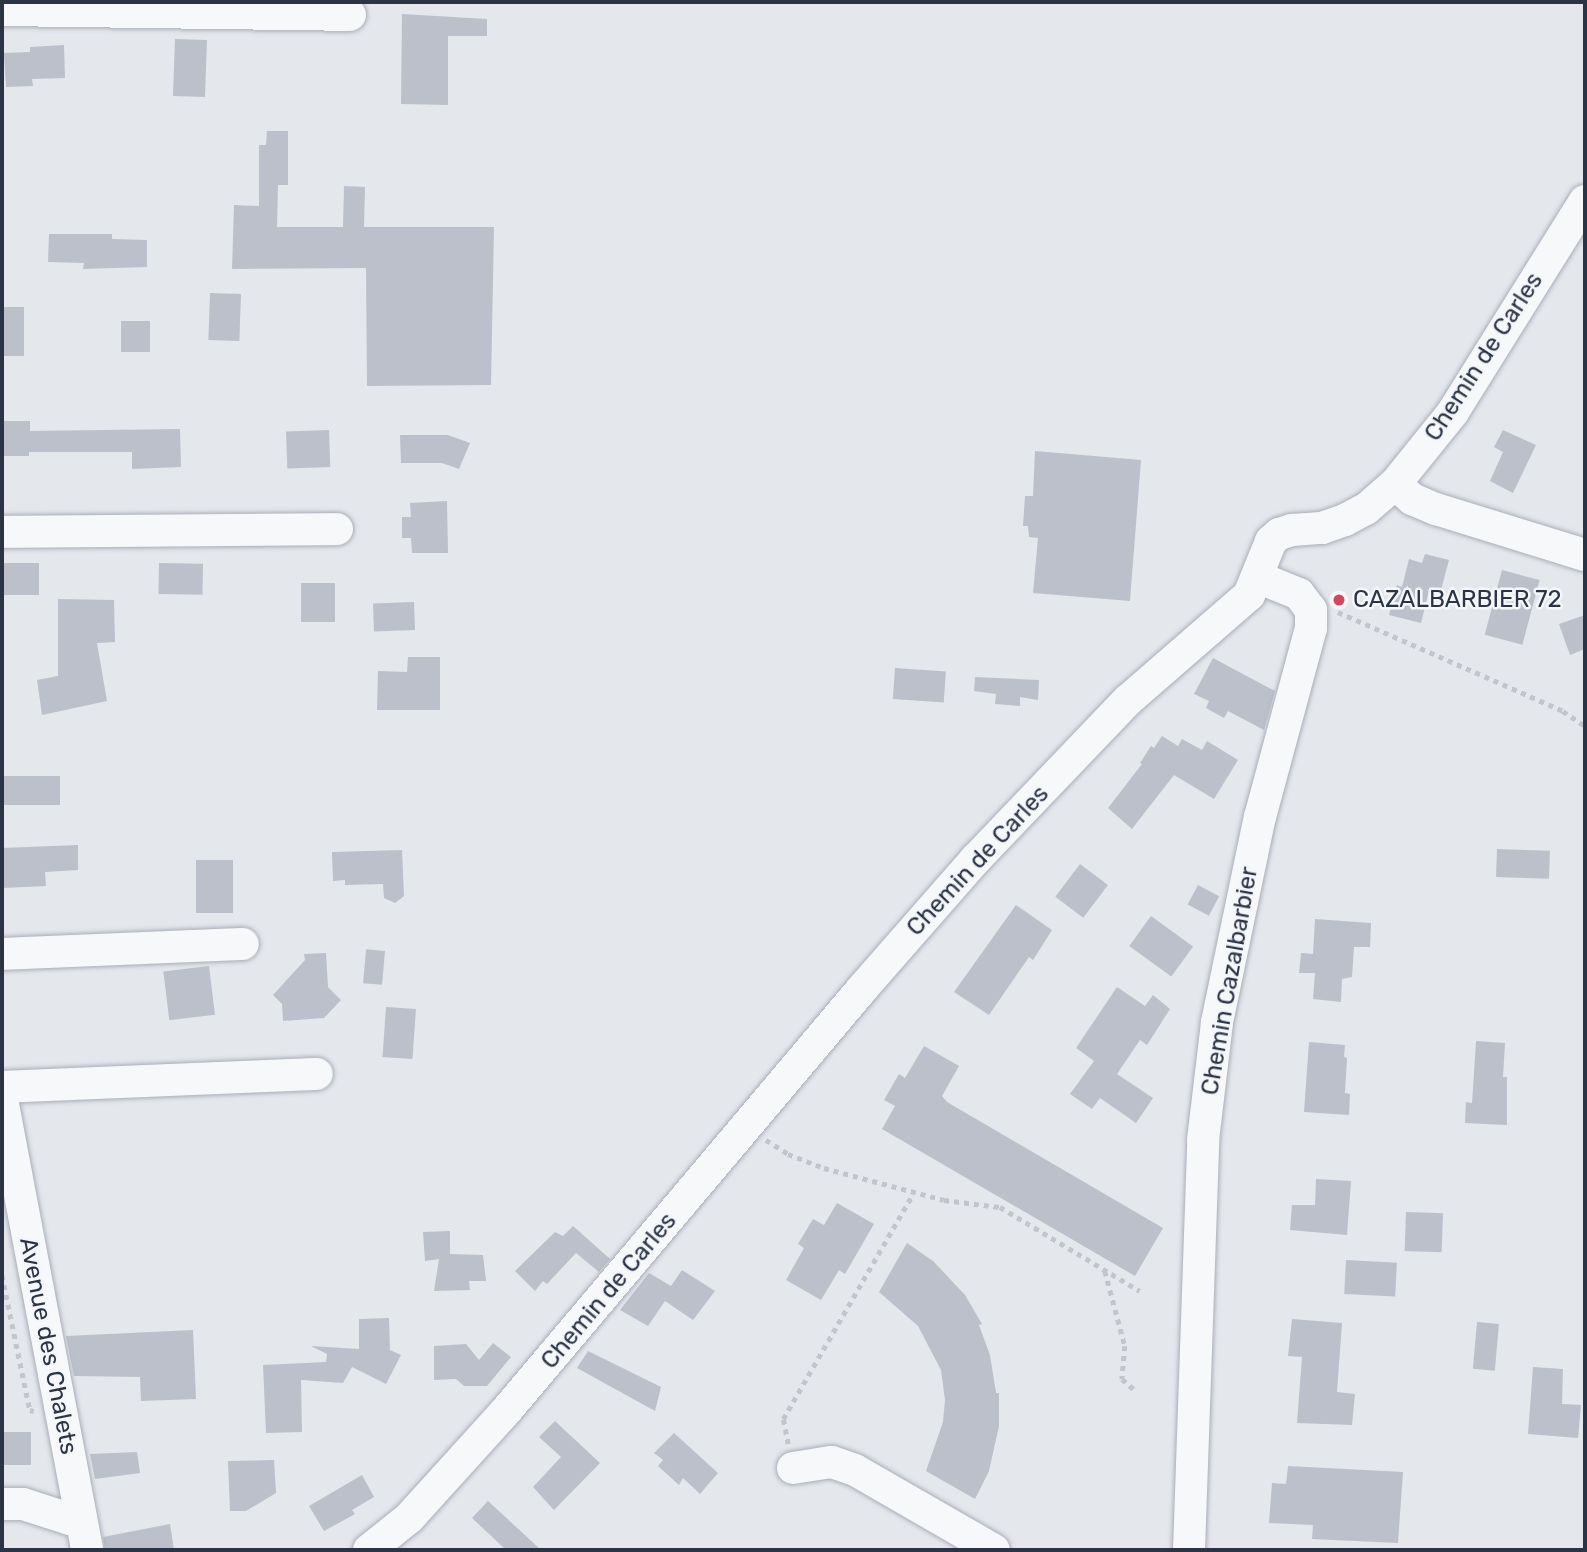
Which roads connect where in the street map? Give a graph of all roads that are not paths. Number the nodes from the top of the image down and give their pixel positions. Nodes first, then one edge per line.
1 (2, 10) edge
2 (349, 15) dead end
3 (1585, 201) edge
4 (1395, 484) junction
5 (337, 529) dead end
6 (2, 532) edge
7 (1585, 555) edge
8 (1257, 577) junction
9 (243, 944) dead end
10 (2, 954) edge
11 (317, 1074) dead end
12 (2, 1087) edge
13 (2, 1100) edge
14 (793, 1468) road end
15 (74, 1480) junction
16 (12, 1504) edge
17 (81, 1518) junction
18 (87, 1550) edge
19 (369, 1550) edge
20 (994, 1550) edge
21 (1188, 1550) edge

1 - 2 street
3 - 4 street, Chemin de Carles
4 - 7 street
4 - 8 street, Chemin de Carles
5 - 6 street
8 - 19 street, Chemin de Carles
8 - 21 street, Chemin Cazalbarbier
9 - 10 street
11 - 12 street
13 - 15 street, Avenue des Chalets
14 - 20 street
15 - 16 street
15 - 17 street, Avenue des Chalets
16 - 17 street
17 - 18 street, Avenue des Chalets

